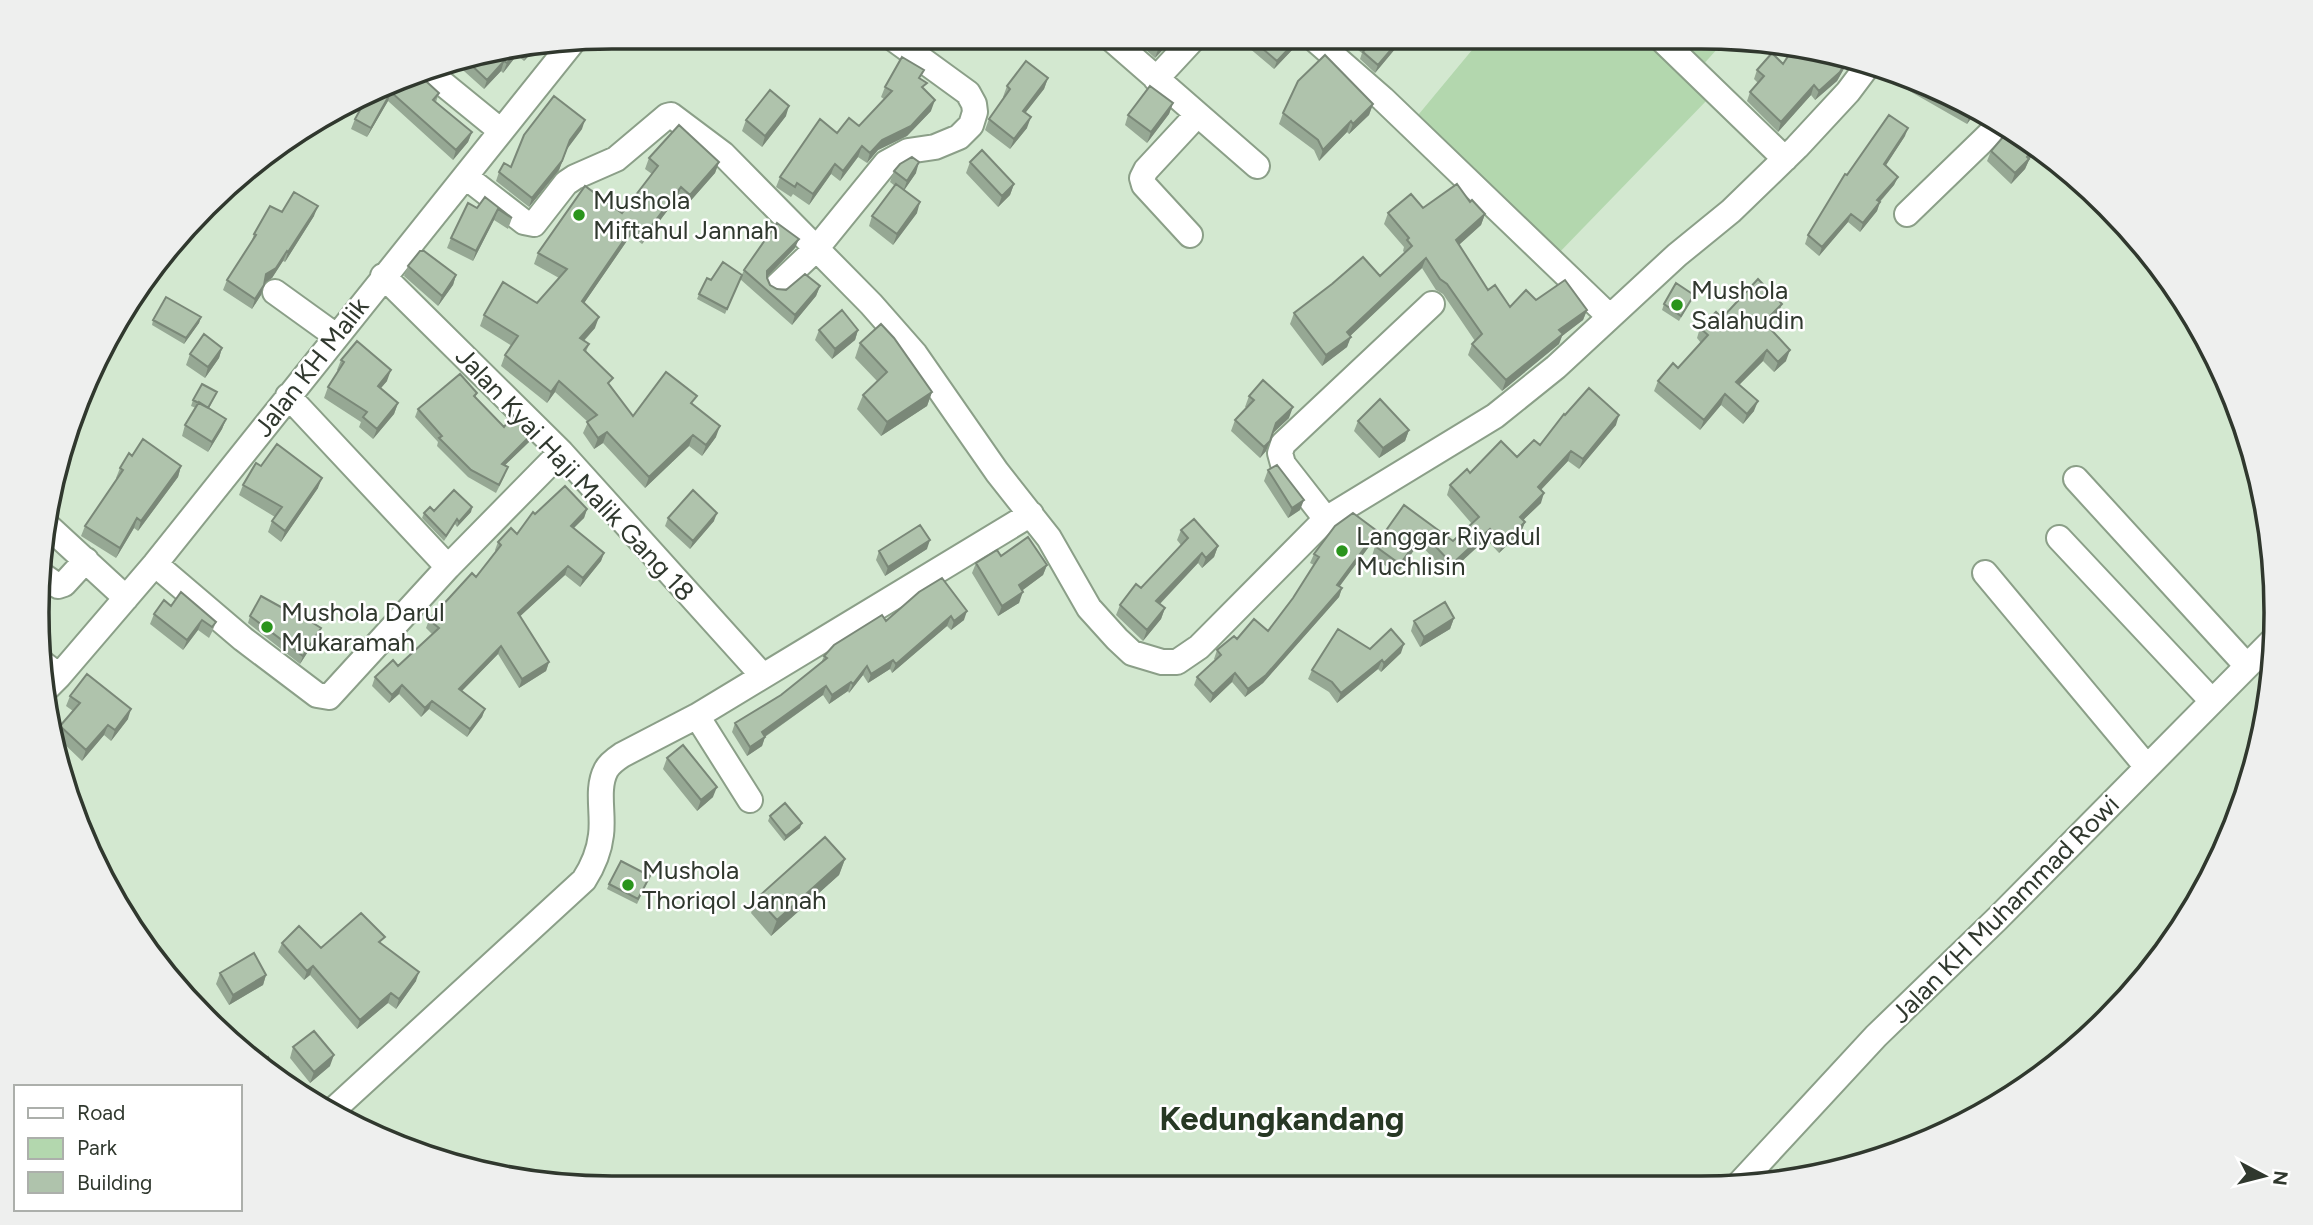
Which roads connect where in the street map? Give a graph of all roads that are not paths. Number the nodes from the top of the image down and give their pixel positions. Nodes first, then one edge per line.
1 (908, 49) edge
2 (1122, 49) edge
3 (1184, 49) edge
4 (1327, 49) edge
5 (1671, 49) edge
6 (564, 51) edge
7 (1863, 73) edge
8 (436, 78) edge
9 (1156, 79) junction
10 (1197, 115) junction
11 (501, 131) junction
12 (1993, 131) edge
13 (1785, 159) junction
14 (1257, 166) dead end
15 (466, 177) junction
16 (1907, 214) dead end
17 (1189, 235) dead end
18 (816, 249) junction
19 (383, 276) junction
20 (778, 285) dead end
21 (275, 292) dead end
22 (1432, 303) dead end
23 (1610, 317) junction
24 (336, 336) junction
25 (288, 396) junction
26 (561, 452) junction
27 (2076, 479) dead end
28 (1031, 514) junction
29 (1326, 519) junction
30 (55, 533) edge
31 (2059, 538) dead end
32 (86, 560) junction
33 (155, 564) junction
34 (448, 567) junction
35 (1985, 573) dead end
36 (50, 580) edge
37 (127, 598) junction
38 (2263, 650) edge
39 (2247, 666) junction
40 (52, 672) edge
41 (762, 676) junction
42 (2212, 701) junction
43 (697, 716) junction
44 (2147, 767) junction
45 (750, 800) dead end
46 (339, 1105) edge
47 (1749, 1174) edge

1 - 18 street
2 - 9 street
3 - 9 street
4 - 23 street
5 - 13 street
6 - 11 street, Jalan KH Malik
7 - 13 street
8 - 11 street
9 - 10 street
10 - 14 street
10 - 17 street
11 - 15 street, Jalan KH Malik
12 - 16 street
13 - 23 street
15 - 18 street
15 - 19 street, Jalan KH Malik
18 - 20 street
18 - 28 street
19 - 24 street, Jalan KH Malik
19 - 26 street, Jalan Kyai Haji Malik Gang 18
21 - 24 street
22 - 29 street
23 - 29 street
24 - 25 street, Jalan KH Malik
25 - 33 street, Jalan KH Malik
25 - 34 street
26 - 34 street
26 - 41 street, Jalan Kyai Haji Malik Gang 18
27 - 39 street
28 - 29 street
28 - 41 street
30 - 32 street
31 - 42 street
32 - 36 street
32 - 37 street
33 - 34 street
33 - 37 street, Jalan KH Malik
35 - 44 street
37 - 40 street, Jalan KH Malik
38 - 39 street, Jalan KH Muhammad Rowi
39 - 42 street, Jalan KH Muhammad Rowi
41 - 43 street
42 - 44 street, Jalan KH Muhammad Rowi
43 - 45 street
43 - 46 street
44 - 47 street, Jalan KH Muhammad Rowi

